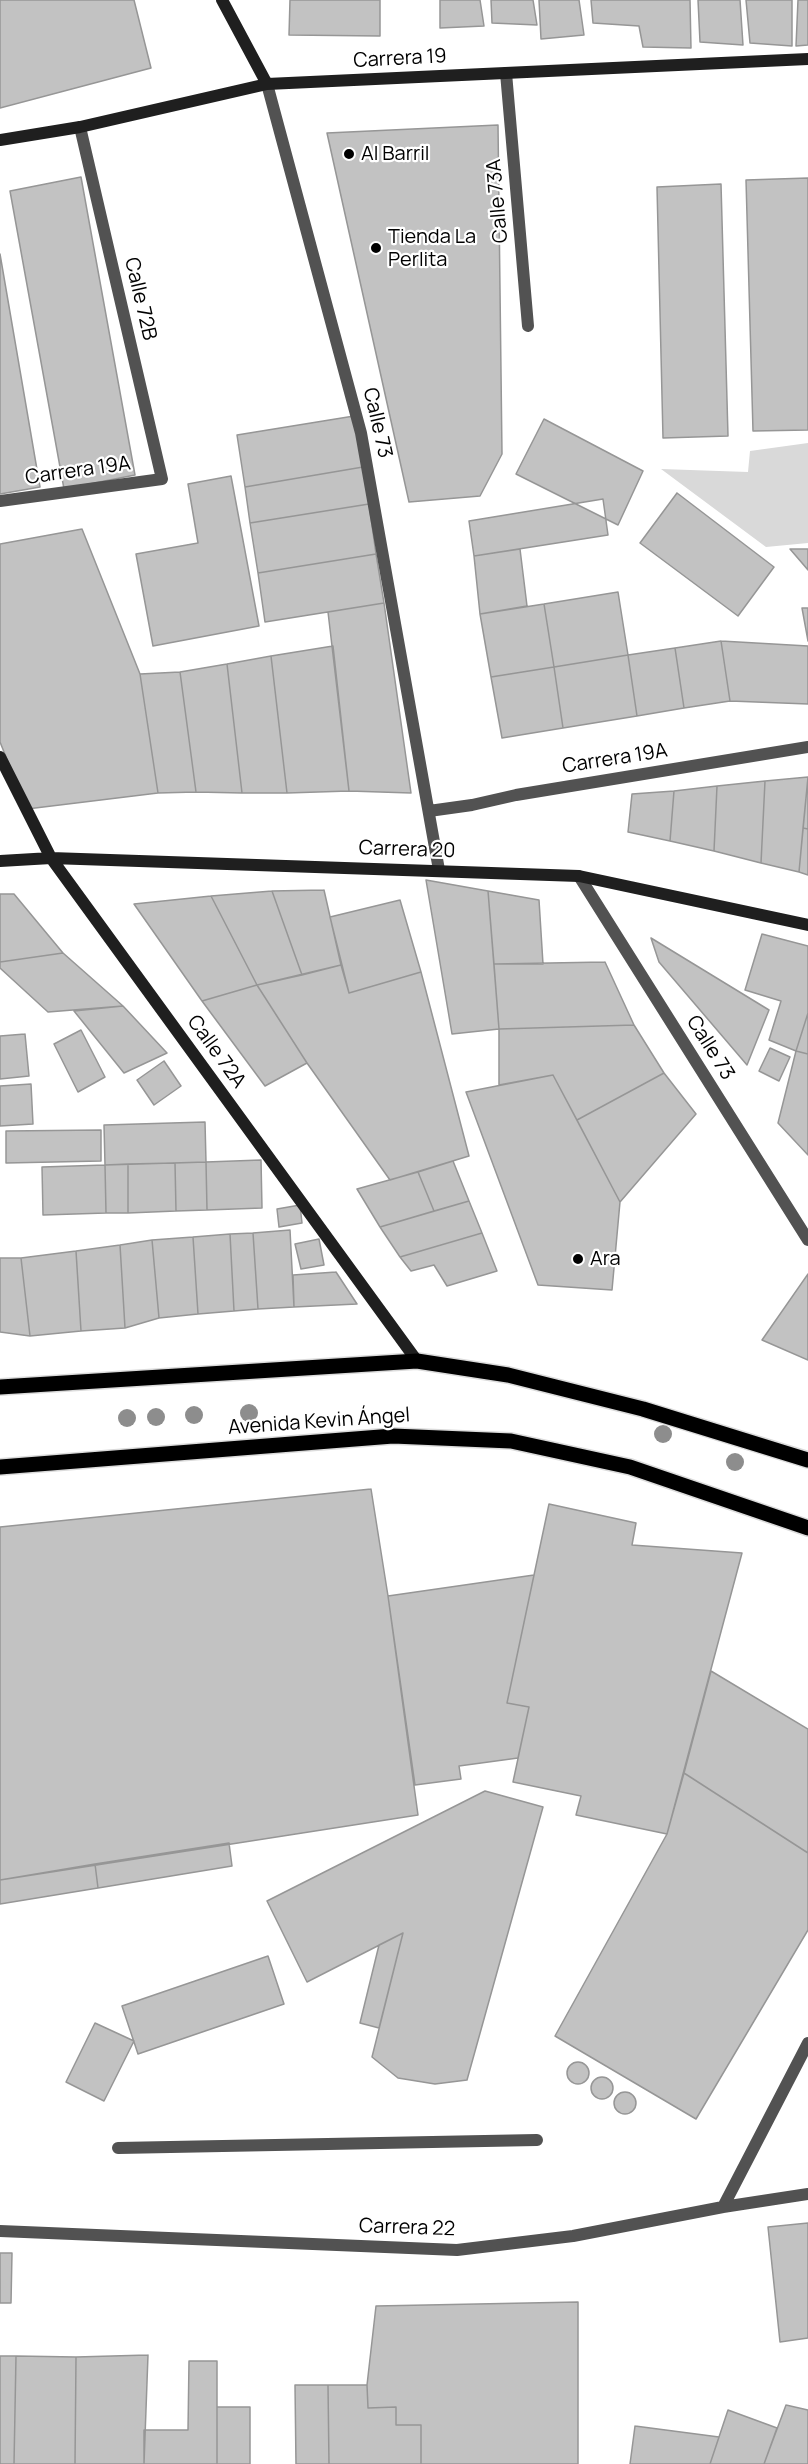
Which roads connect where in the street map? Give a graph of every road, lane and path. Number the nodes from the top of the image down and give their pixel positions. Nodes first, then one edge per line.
1 (222, 0) edge
2 (808, 59) edge
3 (506, 73) junction
4 (267, 84) junction
5 (80, 127) junction
6 (0, 140) edge
7 (528, 326) dead end
8 (162, 479) joint
9 (0, 501) edge
10 (808, 747) edge
11 (0, 757) edge
12 (429, 811) junction
13 (51, 858) junction
14 (0, 861) edge
15 (439, 870) junction
16 (579, 876) junction
17 (808, 925) edge
18 (808, 1240) edge
19 (417, 1360) junction
20 (0, 1387) edge
21 (808, 1460) edge
22 (0, 1467) edge
23 (808, 1528) edge
24 (808, 2043) edge
25 (537, 2140) dead end
26 (118, 2148) dead end
27 (808, 2194) edge
28 (723, 2207) junction
29 (0, 2231) edge

1 - 4 street, Calle 73
2 - 3 street, Carrera 19
3 - 4 street, Carrera 19
3 - 7 street, Calle 73A
4 - 5 street, Carrera 19
4 - 12 street, Calle 73
5 - 6 street, Carrera 19
5 - 8 street, Calle 72B
8 - 9 street, Carrera 19A
10 - 12 street, Carrera 19A
11 - 13 street, Calle 72A
12 - 15 street, Calle 73
13 - 14 street, Carrera 20
13 - 15 street, Carrera 20
13 - 19 street, Calle 72A
15 - 16 street, Carrera 20
16 - 17 street, Carrera 20
16 - 18 street, Calle 73
19 - 20 main road
19 - 21 main road
22 - 23 main road, Avenida Kevin Ángel
24 - 28 street
25 - 26 street
27 - 28 street, Carrera 22
28 - 29 street, Carrera 22

